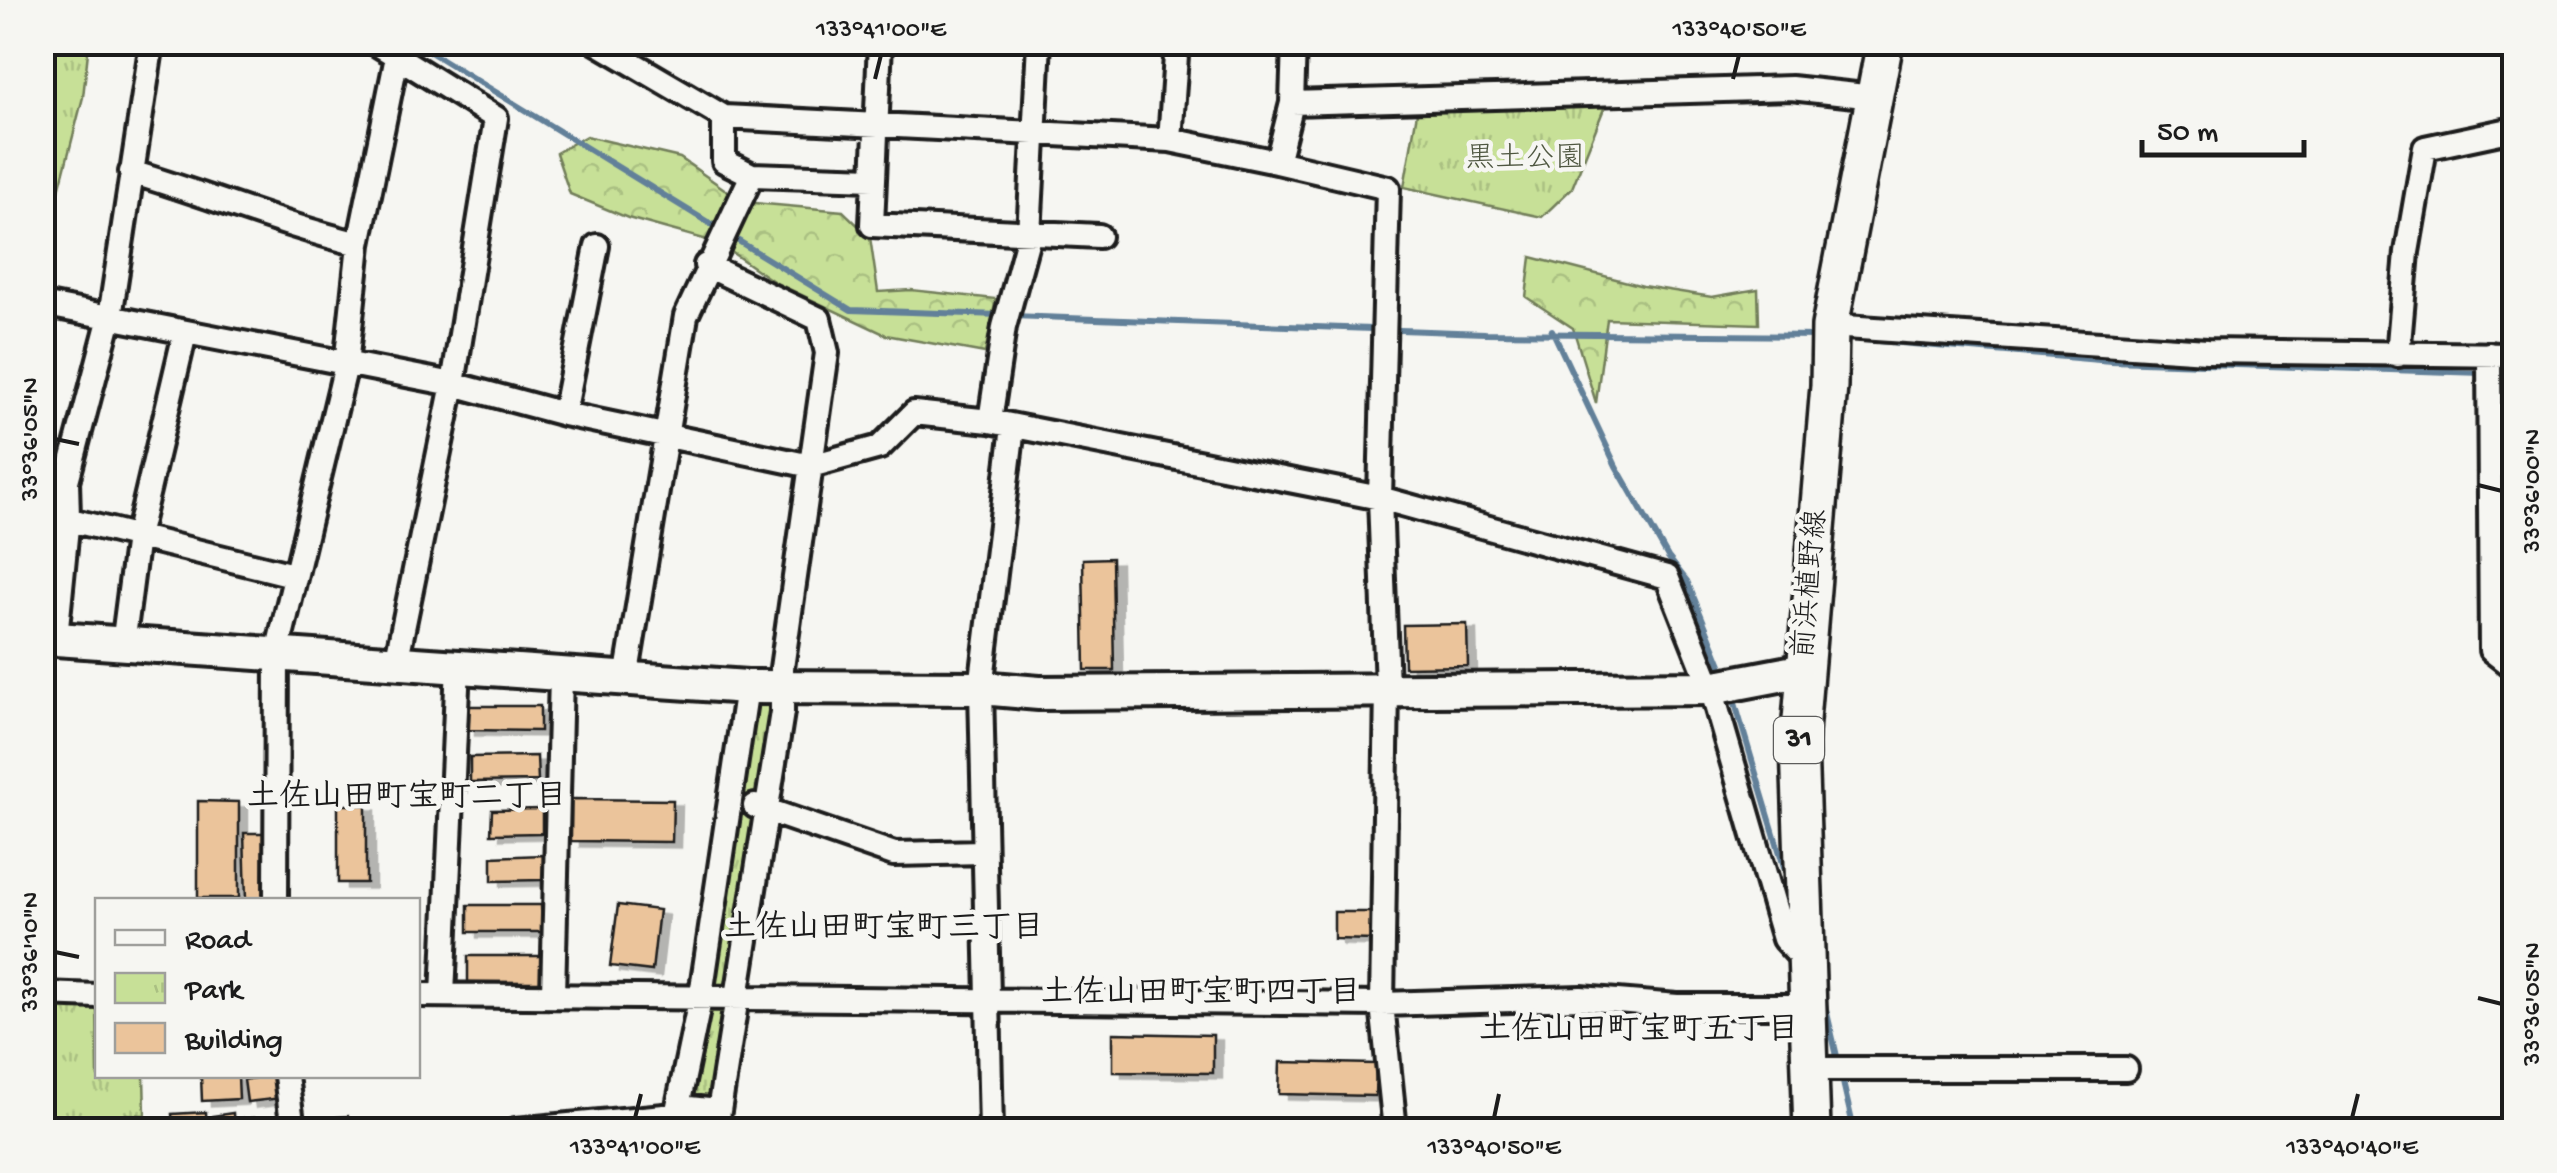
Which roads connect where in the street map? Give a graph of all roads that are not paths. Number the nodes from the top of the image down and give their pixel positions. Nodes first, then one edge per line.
1 (152, 42) edge
2 (374, 42) edge
3 (596, 42) edge
4 (880, 42) edge
5 (1039, 42) edge
6 (1177, 42) edge
7 (1294, 42) edge
8 (1885, 42) edge
9 (398, 48) edge
10 (1874, 97) junction
11 (1292, 104) junction
12 (724, 117) junction
13 (876, 122) junction
14 (1037, 130) junction
15 (2514, 130) edge
16 (1170, 140) junction
17 (1277, 162) junction
18 (131, 172) junction
19 (752, 174) junction
20 (873, 179) junction
21 (1028, 235) junction
22 (1099, 236) dead end
23 (360, 244) junction
24 (597, 246) dead end
25 (706, 265) junction
26 (42, 304) edge
27 (110, 317) junction
28 (185, 333) junction
29 (1830, 338) junction
30 (2489, 354) junction
31 (2398, 355) junction
32 (2514, 355) edge
33 (346, 365) junction
34 (453, 384) junction
35 (564, 414) junction
36 (1002, 424) junction
37 (663, 434) junction
38 (810, 466) junction
39 (1380, 498) junction
40 (42, 513) edge
41 (68, 517) junction
42 (137, 537) junction
43 (292, 575) junction
44 (49, 638) edge
45 (124, 645) junction
46 (278, 653) junction
47 (396, 663) junction
48 (458, 666) junction
49 (2514, 668) edge
50 (1805, 670) junction
51 (561, 674) junction
52 (626, 678) junction
53 (1724, 686) junction
54 (747, 687) junction
55 (783, 688) junction
56 (982, 688) junction
57 (1387, 688) junction
58 (732, 799) junction
59 (766, 809) junction
60 (983, 852) junction
61 (276, 898) edge
62 (1809, 966) junction
63 (42, 994) edge
64 (552, 994) junction
65 (420, 995) edge
66 (442, 995) junction
67 (701, 995) junction
68 (738, 995) junction
69 (95, 996) edge
70 (989, 1003) junction
71 (1382, 1004) junction
72 (1810, 1006) junction
73 (1830, 1069) junction
74 (2126, 1069) dead end
75 (286, 1078) edge
76 (717, 1121) edge
77 (674, 1123) edge
78 (293, 1130) edge
79 (516, 1130) edge
80 (991, 1130) edge
81 (1395, 1130) edge
82 (1812, 1130) edge

1 - 18 street
2 - 9 street
3 - 12 street
4 - 13 street
5 - 14 street
6 - 16 street
7 - 11 street
8 - 10 main road, 前浜植野線 / 31
9 - 23 street
9 - 34 street
10 - 11 street
10 - 29 main road, 前浜植野線 / 31
11 - 17 street
12 - 13 street
12 - 19 street
13 - 14 street
13 - 20 street
14 - 16 street
14 - 21 street
15 - 31 street
16 - 17 street
17 - 39 street
18 - 23 street
18 - 27 street
19 - 20 street
19 - 25 street
20 - 21 street
21 - 22 street
21 - 36 street
23 - 33 street
24 - 35 street
25 - 37 street
25 - 38 street
26 - 27 street
27 - 28 street
27 - 41 street
28 - 33 street
28 - 42 street
29 - 31 street
29 - 50 main road, 前浜植野線 / 31
30 - 31 street
30 - 32 street
30 - 49 street
33 - 34 street
33 - 43 street
34 - 35 street
34 - 47 street
35 - 37 street
36 - 38 street
36 - 39 street
36 - 56 street
37 - 38 street
37 - 52 street
38 - 55 street
39 - 53 street
39 - 57 street
40 - 41 street
41 - 42 street
41 - 44 street
42 - 43 street
42 - 45 street
43 - 46 street
44 - 45 street
45 - 46 street
46 - 47 street
46 - 61 street
47 - 48 street
48 - 51 street
48 - 66 street
50 - 53 street
50 - 62 main road, 前浜植野線 / 31
51 - 52 street
51 - 64 street
52 - 54 street
53 - 57 street
53 - 62 street
54 - 55 street
54 - 58 street
55 - 56 street
55 - 59 street
56 - 57 street
56 - 60 street
57 - 71 street
58 - 59 street
58 - 67 street
59 - 60 street
59 - 68 street
60 - 70 street
62 - 72 main road, 前浜植野線 / 31
63 - 69 street
64 - 66 street
64 - 67 street
65 - 66 street
67 - 68 street
67 - 77 street
68 - 70 street
68 - 76 street
70 - 71 street
70 - 80 street
71 - 72 street
71 - 81 street
72 - 73 main road, 前浜植野線 / 31
73 - 74 street
73 - 82 main road, 前浜植野線 / 31
75 - 78 street
76 - 77 street
77 - 79 street

